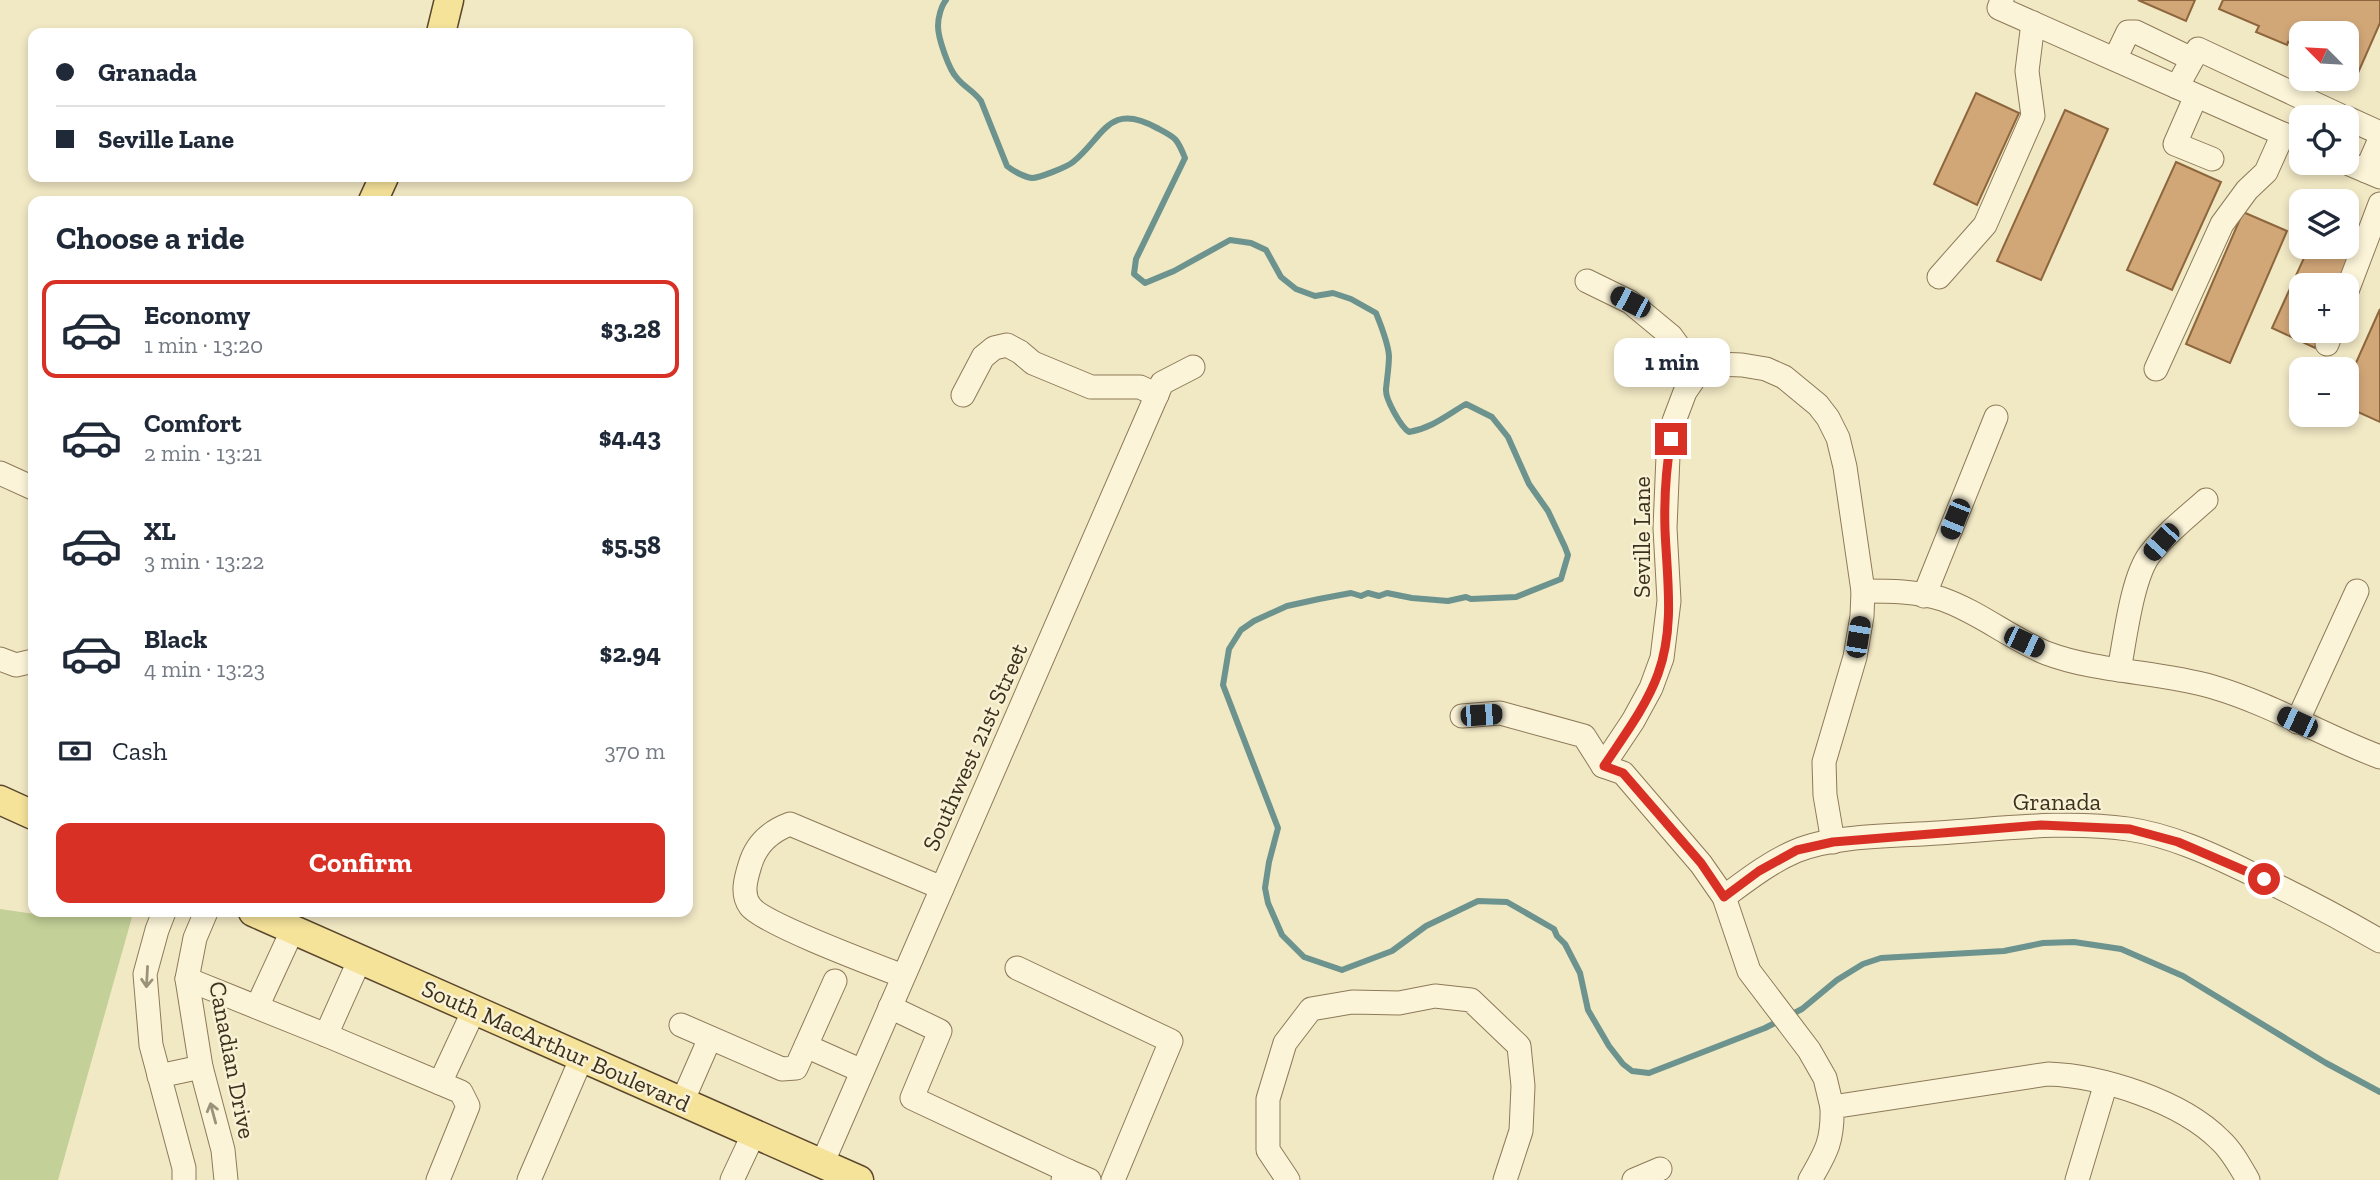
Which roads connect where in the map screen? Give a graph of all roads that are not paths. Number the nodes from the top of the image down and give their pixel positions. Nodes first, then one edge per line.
1 (449, 0) edge
2 (2000, 4) edge
3 (2033, 23) junction
4 (442, 28) edge
5 (2115, 59) junction
6 (2192, 59) junction
7 (2187, 91) junction
8 (2317, 105) edge
9 (2359, 124) edge
10 (2380, 133) edge
11 (2289, 137) edge
12 (2380, 139) edge
13 (2289, 142) edge
14 (2212, 159) dead end
15 (2364, 170) edge
16 (2380, 204) edge
17 (2354, 273) edge
18 (1939, 277) dead end
19 (1587, 281) dead end
20 (1193, 367) dead end
21 (2156, 369) dead end
22 (1698, 373) junction
23 (964, 395) dead end
24 (1157, 395) junction
25 (1996, 417) dead end
26 (0, 474) edge
27 (28, 486) edge
28 (2206, 500) dead end
29 (2357, 590) dead end
30 (1863, 591) junction
31 (1924, 596) junction
32 (0, 659) edge
33 (28, 662) edge
34 (2119, 670) junction
35 (1462, 716) dead end
36 (2297, 722) junction
37 (2380, 757) edge
38 (1604, 766) junction
39 (0, 800) edge
40 (28, 813) edge
41 (1833, 842) junction
42 (942, 888) junction
43 (1724, 897) junction
44 (162, 917) edge
45 (204, 917) edge
46 (265, 917) edge
47 (293, 929) junction
48 (2380, 941) edge
49 (360, 959) junction
50 (1017, 968) dead end
51 (903, 976) junction
52 (187, 979) junction
53 (835, 981) dead end
54 (257, 1007) junction
55 (890, 1007) junction
56 (474, 1010) junction
57 (681, 1025) dead end
58 (326, 1035) junction
59 (710, 1038) junction
60 (806, 1046) junction
61 (582, 1058) junction
62 (201, 1068) junction
63 (862, 1071) junction
64 (159, 1076) junction
65 (440, 1083) junction
66 (2106, 1083) junction
67 (682, 1102) junction
68 (1832, 1107) junction
69 (754, 1133) junction
70 (822, 1164) junction
71 (1660, 1169) dead end
72 (1065, 1176) edge
73 (184, 1180) edge
74 (226, 1180) edge
75 (439, 1180) edge
76 (529, 1180) edge
77 (732, 1180) edge
78 (859, 1180) edge
79 (1089, 1180) edge
80 (1113, 1180) edge
81 (1287, 1180) edge
82 (1505, 1180) edge
83 (1634, 1180) edge
84 (1810, 1180) edge
85 (2077, 1180) edge
86 (2248, 1180) edge

1 - 4 main road
2 - 3 street
3 - 5 street
3 - 18 street
5 - 6 street
5 - 7 street
6 - 7 street
6 - 8 street
7 - 11 street
7 - 14 street
9 - 10 street
12 - 15 street
13 - 21 street
16 - 17 street
19 - 22 street
20 - 24 street, Southwest 21st Street
22 - 30 street
22 - 38 street, Seville Lane
23 - 24 street
24 - 42 street, Southwest 21st Street
25 - 31 street
26 - 27 street
28 - 34 street
29 - 36 street
30 - 31 street
30 - 41 street
31 - 34 street
32 - 33 street
34 - 36 street
35 - 38 street
36 - 37 street
38 - 43 street
39 - 40 main road
41 - 43 street, Granada
41 - 48 street, Granada
42 - 51 street, Southwest 21st Street
42 - 51 street
43 - 68 street
44 -> 64 street
45 - 52 street, Canadian Drive
46 - 47 main road, South MacArthur Boulevard
47 - 49 main road, South MacArthur Boulevard
47 - 54 street
49 - 56 main road, South MacArthur Boulevard
49 - 58 street
50 - 80 street
51 - 55 street, Southwest 21st Street
52 - 54 street
52 - 62 street, Canadian Drive
53 - 60 street
54 - 58 street
55 - 63 street, Southwest 21st Street
55 - 72 street
56 - 61 main road, South MacArthur Boulevard
56 - 65 street
57 - 59 street
58 - 65 street
59 - 60 street
59 - 67 street
60 - 63 street
61 - 67 main road, South MacArthur Boulevard
61 - 76 street
62 - 64 street
74 -> 62 street, Canadian Drive
63 - 70 street, Southwest 21st Street
64 - 73 street
65 - 75 street
66 - 68 street
66 - 85 street
66 - 86 street
67 - 69 main road, South MacArthur Boulevard
68 - 84 street
69 - 70 main road, South MacArthur Boulevard
69 - 77 street
70 - 78 main road, South MacArthur Boulevard
71 - 83 street
72 - 79 street
81 - 82 street

